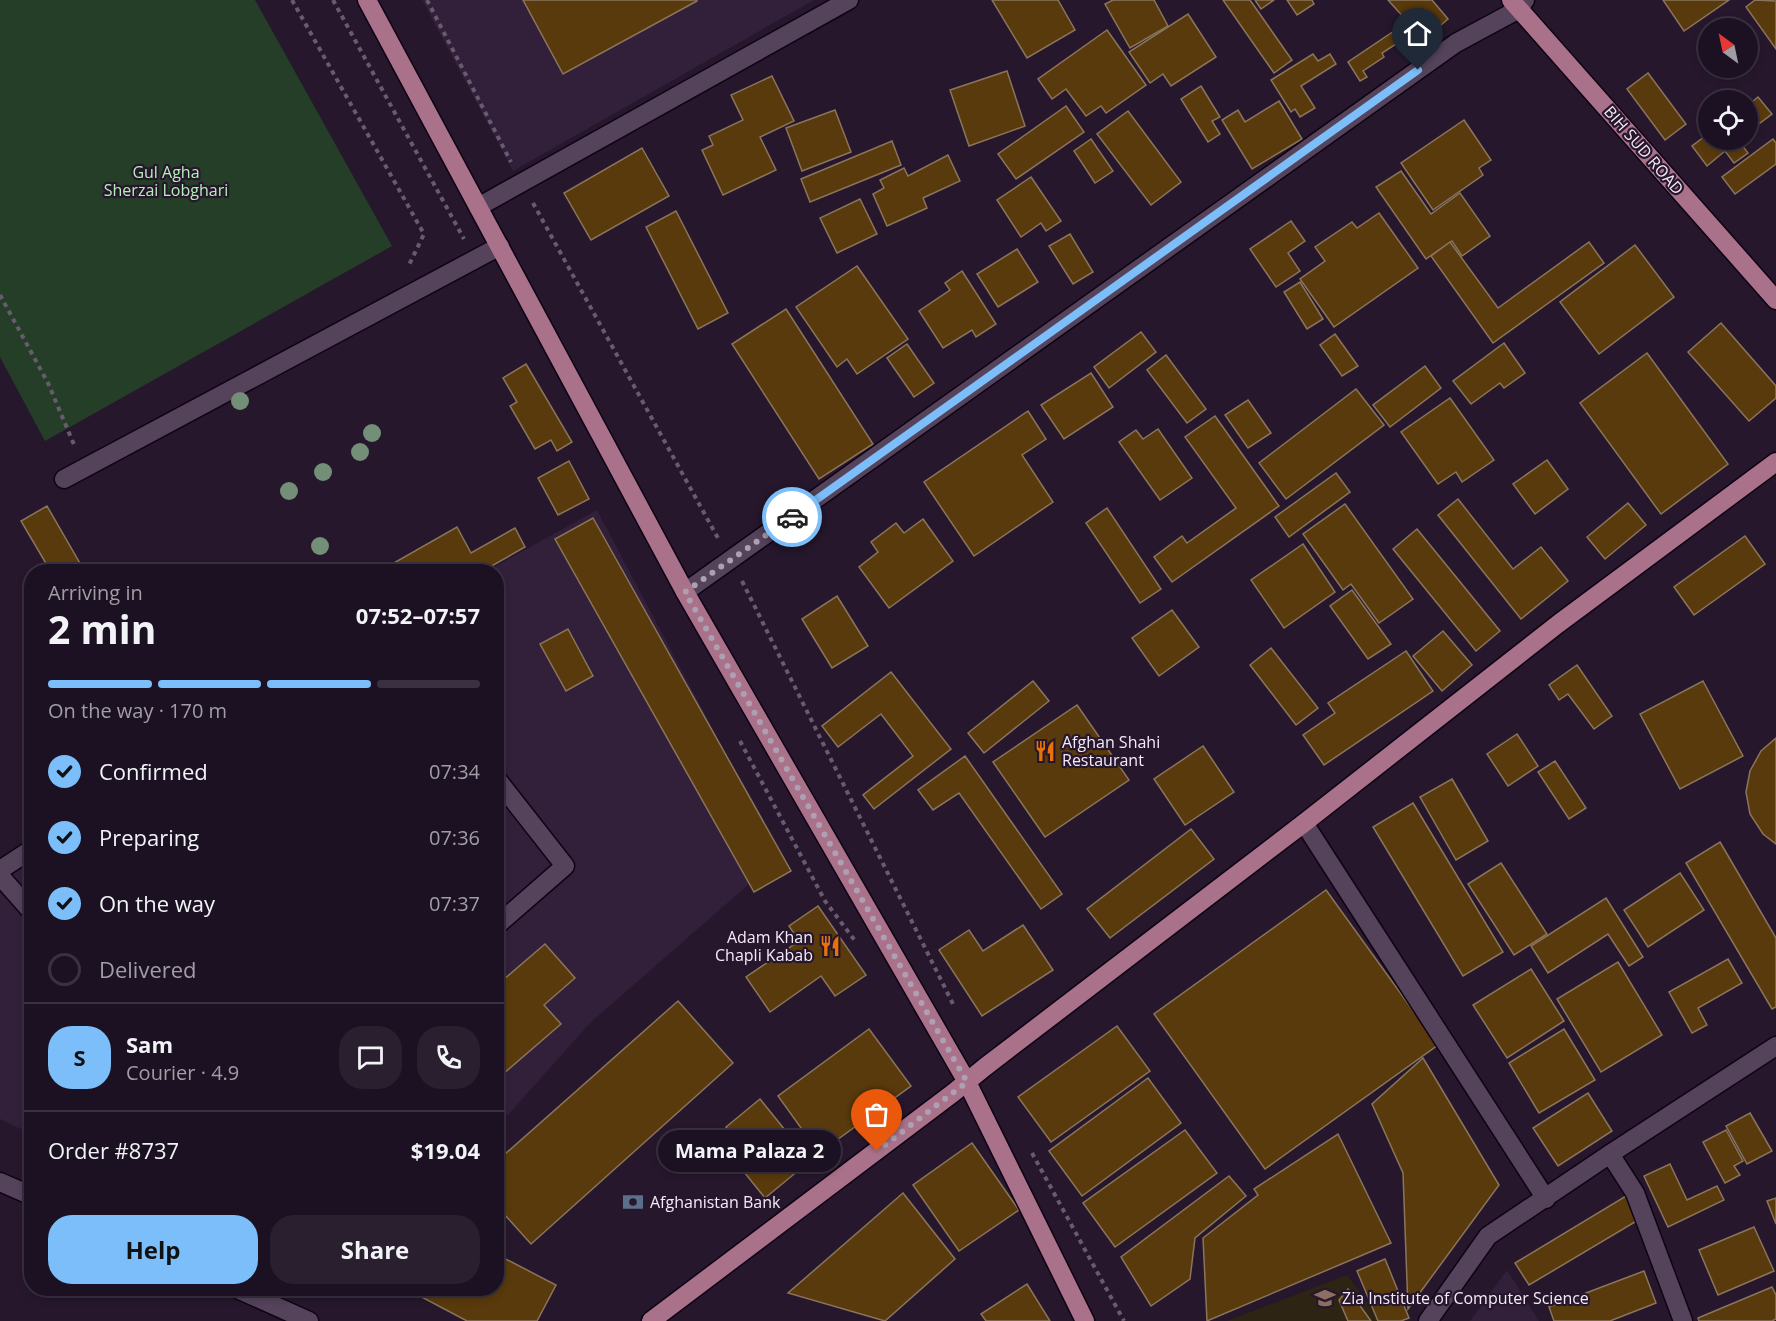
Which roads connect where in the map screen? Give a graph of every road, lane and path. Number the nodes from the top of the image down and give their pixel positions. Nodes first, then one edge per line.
1 (292, 0) edge
2 (367, 0) edge
3 (427, 0) edge
4 (849, 0) edge
5 (1519, 3) edge
6 (522, 183) junction
7 (478, 207) junction
8 (500, 246) junction
9 (406, 271) dead end
10 (0, 296) edge
11 (1776, 300) edge
12 (78, 454) dead end
13 (1776, 462) edge
14 (64, 479) dead end
15 (731, 561) junction
16 (685, 592) junction
17 (504, 788) edge
18 (1304, 823) junction
19 (24, 854) edge
20 (0, 870) edge
21 (0, 876) edge
22 (24, 903) edge
23 (504, 919) edge
24 (958, 1014) dead end
25 (1776, 1046) edge
26 (967, 1082) junction
27 (1030, 1150) dead end
28 (1610, 1154) junction
29 (0, 1182) edge
30 (24, 1192) edge
31 (1546, 1199) junction
32 (253, 1296) edge
33 (309, 1321) edge
34 (651, 1321) edge
35 (1085, 1321) edge
36 (1124, 1321) edge
37 (1428, 1321) edge
38 (1683, 1321) edge

1 - 9 path
2 - 7 main road
3 - 6 path
4 - 6 street
5 - 11 main road, BIH SUD ROAD
5 - 15 street
6 - 7 street
6 - 15 path
7 - 8 main road
8 - 14 street
8 - 16 main road
10 - 12 path
13 - 18 main road
15 - 16 street
15 - 24 path
16 - 26 main road
17 - 23 street
18 - 26 main road
18 - 31 street
19 - 20 street
21 - 22 street
25 - 28 street
26 - 34 main road
26 - 35 main road
27 - 36 path
28 - 31 street
28 - 38 street
29 - 30 street
31 - 37 street
32 - 33 street

